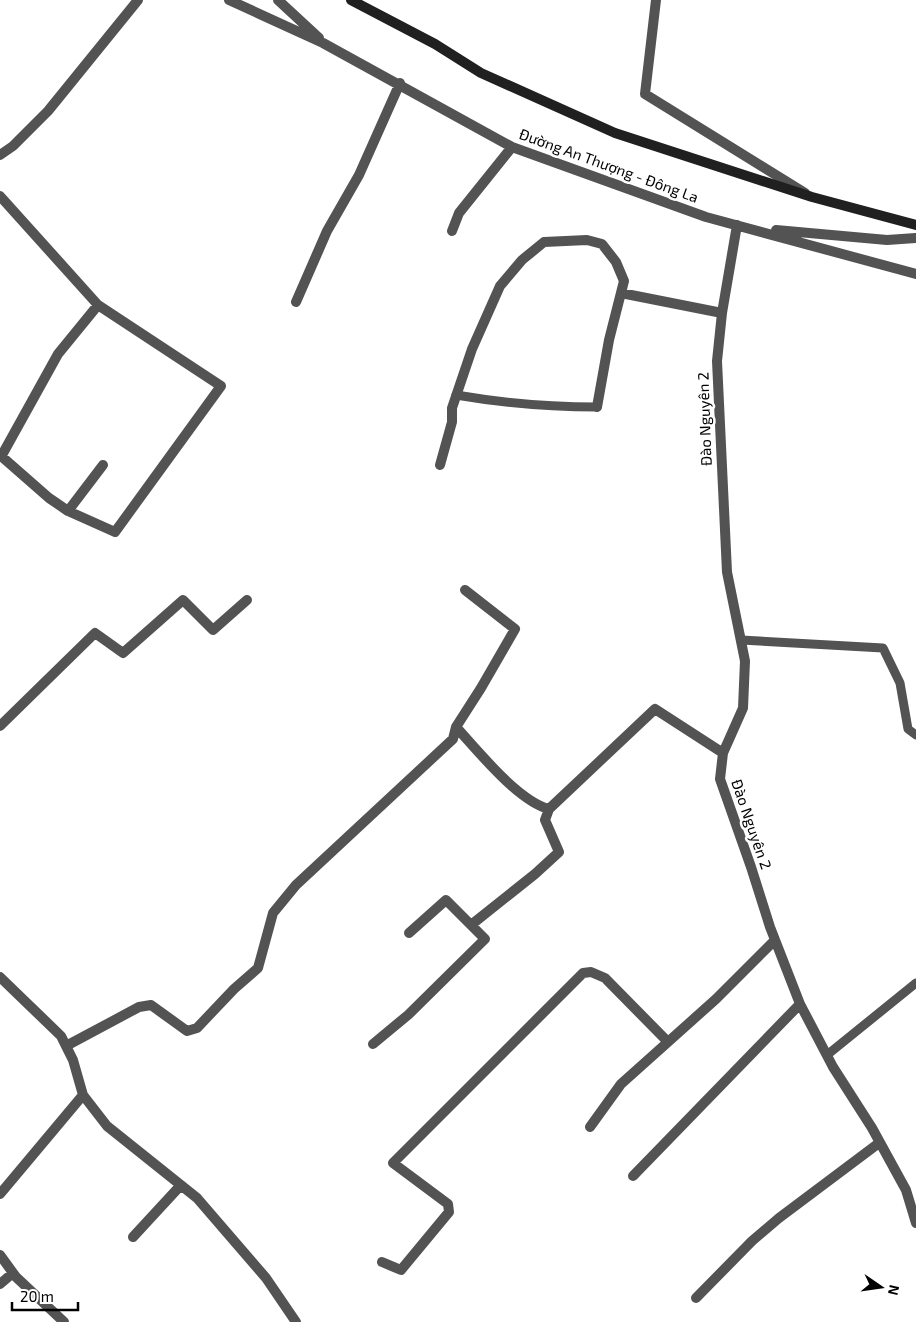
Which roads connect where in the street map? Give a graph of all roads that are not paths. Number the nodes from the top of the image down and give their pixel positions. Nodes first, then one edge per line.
1 (138, 0) edge
2 (229, 0) edge
3 (278, 0) edge
4 (351, 0) edge
5 (656, 0) edge
6 (323, 42) junction
7 (400, 83) junction
8 (512, 147) junction
9 (0, 155) edge
10 (0, 196) edge
11 (812, 197) junction
12 (737, 225) junction
13 (916, 225) edge
14 (753, 228) junction
15 (452, 231) dead end
16 (916, 238) edge
17 (916, 274) edge
18 (621, 293) junction
19 (296, 302) dead end
20 (98, 305) junction
21 (722, 313) junction
22 (456, 395) junction
23 (597, 408) joint
24 (1, 455) edge
25 (103, 465) dead end
26 (440, 465) dead end
27 (68, 510) junction
28 (465, 590) dead end
29 (247, 600) dead end
30 (741, 640) junction
31 (0, 726) edge
32 (456, 727) junction
33 (916, 735) edge
34 (723, 753) junction
35 (549, 810) junction
36 (471, 925) junction
37 (409, 933) dead end
38 (775, 940) junction
39 (0, 977) edge
40 (916, 983) edge
41 (800, 1004) junction
42 (667, 1041) junction
43 (373, 1044) dead end
44 (66, 1046) junction
45 (827, 1055) junction
46 (83, 1095) junction
47 (590, 1127) dead end
48 (879, 1143) junction
49 (633, 1176) dead end
50 (181, 1185) junction
51 (0, 1194) edge
52 (916, 1223) edge
53 (133, 1238) dead end
54 (0, 1255) edge
55 (382, 1262) dead end
56 (13, 1273) junction
57 (0, 1284) edge
58 (696, 1298) dead end
59 (64, 1322) edge
60 (296, 1322) edge

1 - 9 street
2 - 6 street, Đường An Thượng - Đông La
3 - 6 street
4 - 11 main road
5 - 11 street
6 - 7 street, Đường An Thượng - Đông La
7 - 8 street, Đường An Thượng - Đông La
7 - 19 street
8 - 12 street, Đường An Thượng - Đông La
8 - 15 street
10 - 20 street
11 - 13 main road
12 - 14 street, Đường An Thượng - Đông La
12 - 21 street, Đào Nguyên 2
14 - 16 street
14 - 17 street, Đường An Thượng - Đông La
18 - 21 street
18 - 22 street
18 - 23 street
20 - 24 street
20 - 27 street
21 - 30 street, Đào Nguyên 2
22 - 23 lane
22 - 26 street
24 - 27 street
25 - 27 street
28 - 32 street
29 - 31 street
30 - 33 lane
30 - 34 street, Đào Nguyên 2
32 - 35 street
32 - 44 street
34 - 35 street
34 - 38 street, Đào Nguyên 2
35 - 36 street
36 - 37 street
36 - 43 street
38 - 41 street, Đào Nguyên 2
38 - 42 street
39 - 44 street
40 - 45 lane
41 - 45 street, Đào Nguyên 2
41 - 49 street
42 - 47 street
42 - 55 street
44 - 46 street
45 - 48 street, Đào Nguyên 2
46 - 50 street
46 - 51 street
48 - 52 street, Đào Nguyên 2
48 - 58 street
50 - 53 street
50 - 60 street
54 - 56 street
56 - 57 street
56 - 59 street

